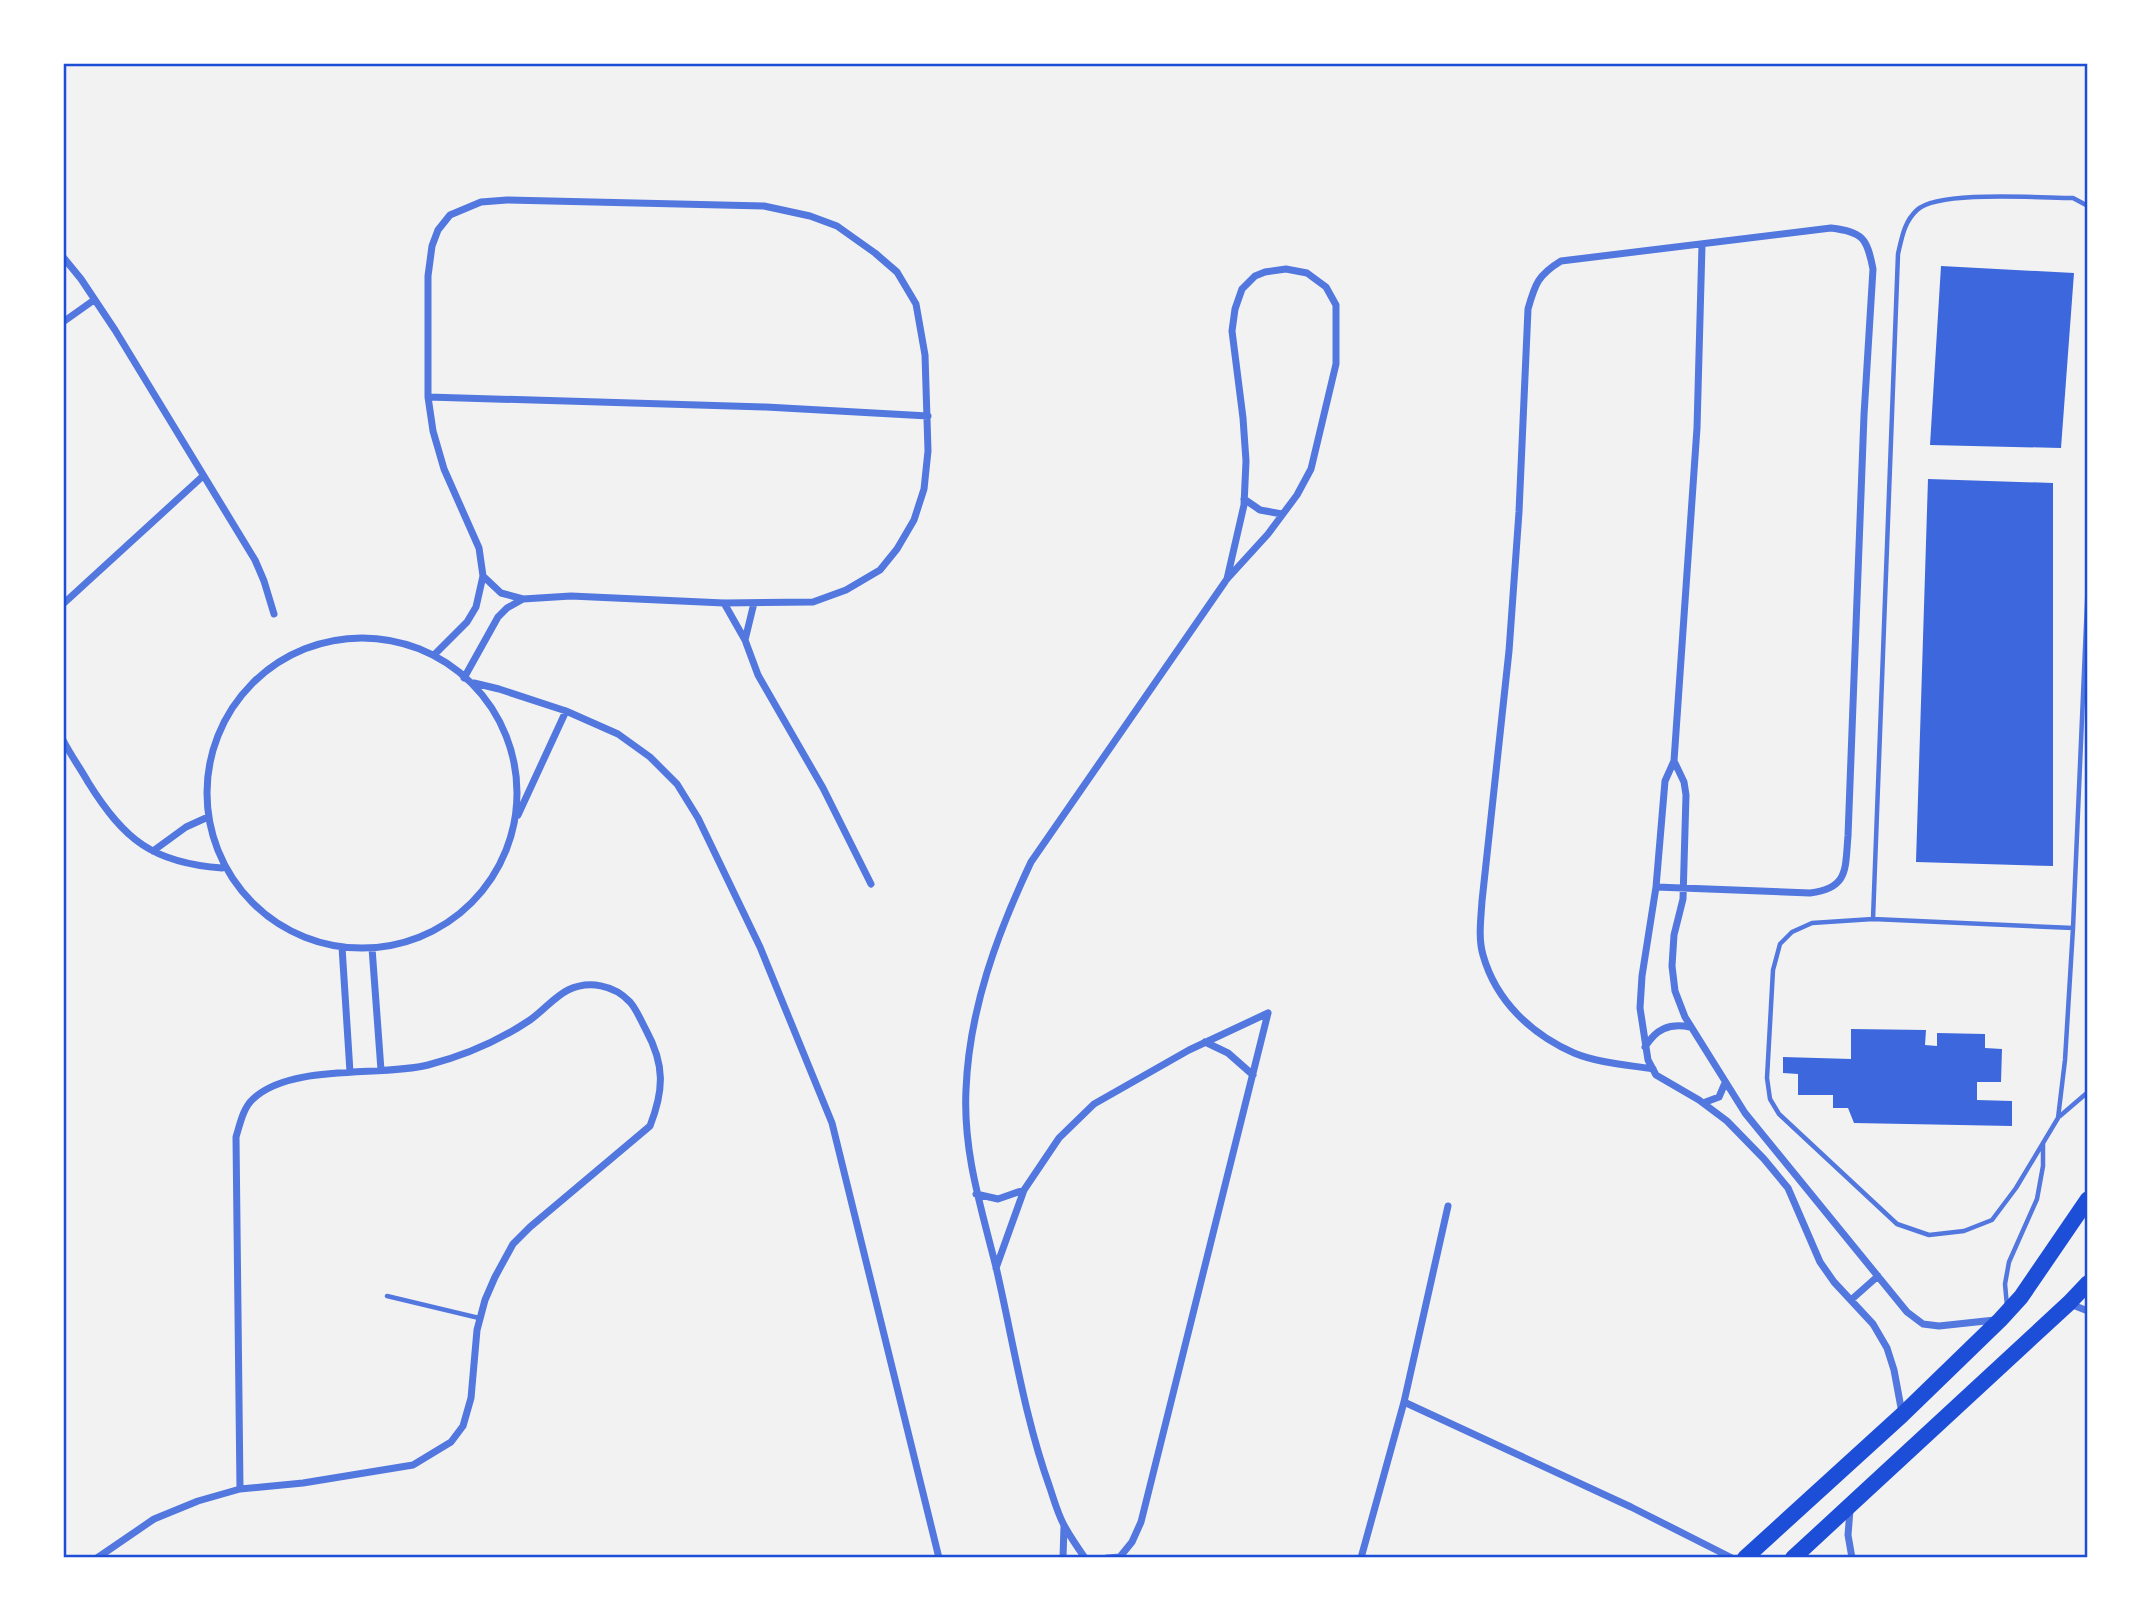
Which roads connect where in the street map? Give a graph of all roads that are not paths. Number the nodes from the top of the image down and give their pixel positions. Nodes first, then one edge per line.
1 (2088, 206) edge
2 (1702, 245) junction
3 (63, 257) edge
4 (94, 300) junction
5 (63, 322) edge
6 (428, 397) junction
7 (928, 416) junction
8 (203, 476) junction
9 (1244, 499) junction
10 (1282, 514) junction
11 (483, 576) junction
12 (1227, 579) junction
13 (2088, 579) edge
14 (523, 599) junction
15 (724, 603) junction
16 (754, 603) junction
17 (63, 604) edge
18 (274, 614) dead end
19 (745, 640) junction
20 (434, 655) junction
21 (464, 678) junction
22 (474, 683) junction
23 (566, 711) junction
24 (63, 740) edge
25 (1674, 761) junction
26 (208, 817) junction
27 (516, 817) junction
28 (153, 851) junction
29 (222, 868) junction
30 (871, 884) dead end
31 (1656, 887) junction
32 (1683, 889) junction
33 (1873, 919) junction
34 (2073, 928) junction
35 (342, 947) junction
36 (372, 948) junction
37 (1690, 1027) junction
38 (1205, 1042) junction
39 (1645, 1047) junction
40 (1653, 1069) junction
41 (381, 1070) junction
42 (350, 1072) junction
43 (1252, 1075) junction
44 (1725, 1083) junction
45 (2088, 1092) edge
46 (1703, 1103) junction
47 (2058, 1118) junction
48 (2043, 1142) junction
49 (1024, 1190) junction
50 (976, 1194) junction
51 (2088, 1199) edge
52 (1448, 1206) dead end
53 (996, 1269) junction
54 (1878, 1276) junction
55 (2088, 1283) edge
56 (387, 1296) dead end
57 (1851, 1300) junction
58 (2069, 1303) junction
59 (2088, 1311) edge
60 (2004, 1315) junction
61 (480, 1318) junction
62 (1404, 1402) junction
63 (1902, 1415) junction
64 (240, 1489) junction
65 (1850, 1505) junction
66 (1064, 1526) junction
67 (97, 1558) edge
68 (939, 1558) edge
69 (1063, 1558) edge
70 (1085, 1558) edge
71 (1107, 1558) edge
72 (1119, 1558) edge
73 (1362, 1558) edge
74 (1532, 1558) edge
75 (1545, 1558) edge
76 (1732, 1558) edge
77 (1745, 1558) edge
78 (1793, 1558) edge
79 (1852, 1558) edge

1 - 33 lane
2 - 25 street
2 - 32 street
2 - 40 street
3 - 4 street
4 - 5 street
4 - 8 street
6 - 7 street
6 - 7 street
6 - 11 street
7 - 16 street
8 - 17 street
8 - 18 street
9 - 10 street
9 - 10 street
9 - 12 street
10 - 12 street
11 - 14 street
11 - 20 street
12 - 50 street
13 - 34 lane
14 - 15 street
14 - 21 street
15 - 16 street
15 - 19 street
16 - 19 street
19 - 30 street
20 - 21 street
20 - 26 street
21 - 22 street
22 - 23 street
22 - 27 street
23 - 27 street
23 - 68 street
24 - 28 street
25 - 31 street
25 - 32 street
26 - 28 street
26 - 29 street
27 - 36 street
28 - 29 street
29 - 35 street
31 - 32 street
31 - 39 street
32 - 37 street
33 - 34 lane
33 - 48 lane
34 - 47 lane
35 - 36 street
35 - 42 street
36 - 41 street
37 - 39 street
37 - 44 street
38 - 43 street
38 - 43 street
38 - 49 street
39 - 40 street
40 - 46 street
41 - 42 street
41 - 61 street
42 - 64 street
43 - 72 street
44 - 46 street
44 - 54 street
45 - 47 lane
46 - 57 street
47 - 48 lane
48 - 60 lane
49 - 50 street
49 - 53 street
50 - 53 street
51 - 60 highway
52 - 62 street
53 - 66 street
54 - 57 street
54 - 60 street
55 - 58 highway
56 - 61 lane
57 - 63 street
58 - 59 street
58 - 65 highway
60 - 63 highway
61 - 64 street
62 - 73 street
62 - 76 street
63 - 77 highway
64 - 67 street
65 - 78 highway
65 - 79 street
66 - 69 street
66 - 70 street
71 - 72 street
74 - 75 lane

